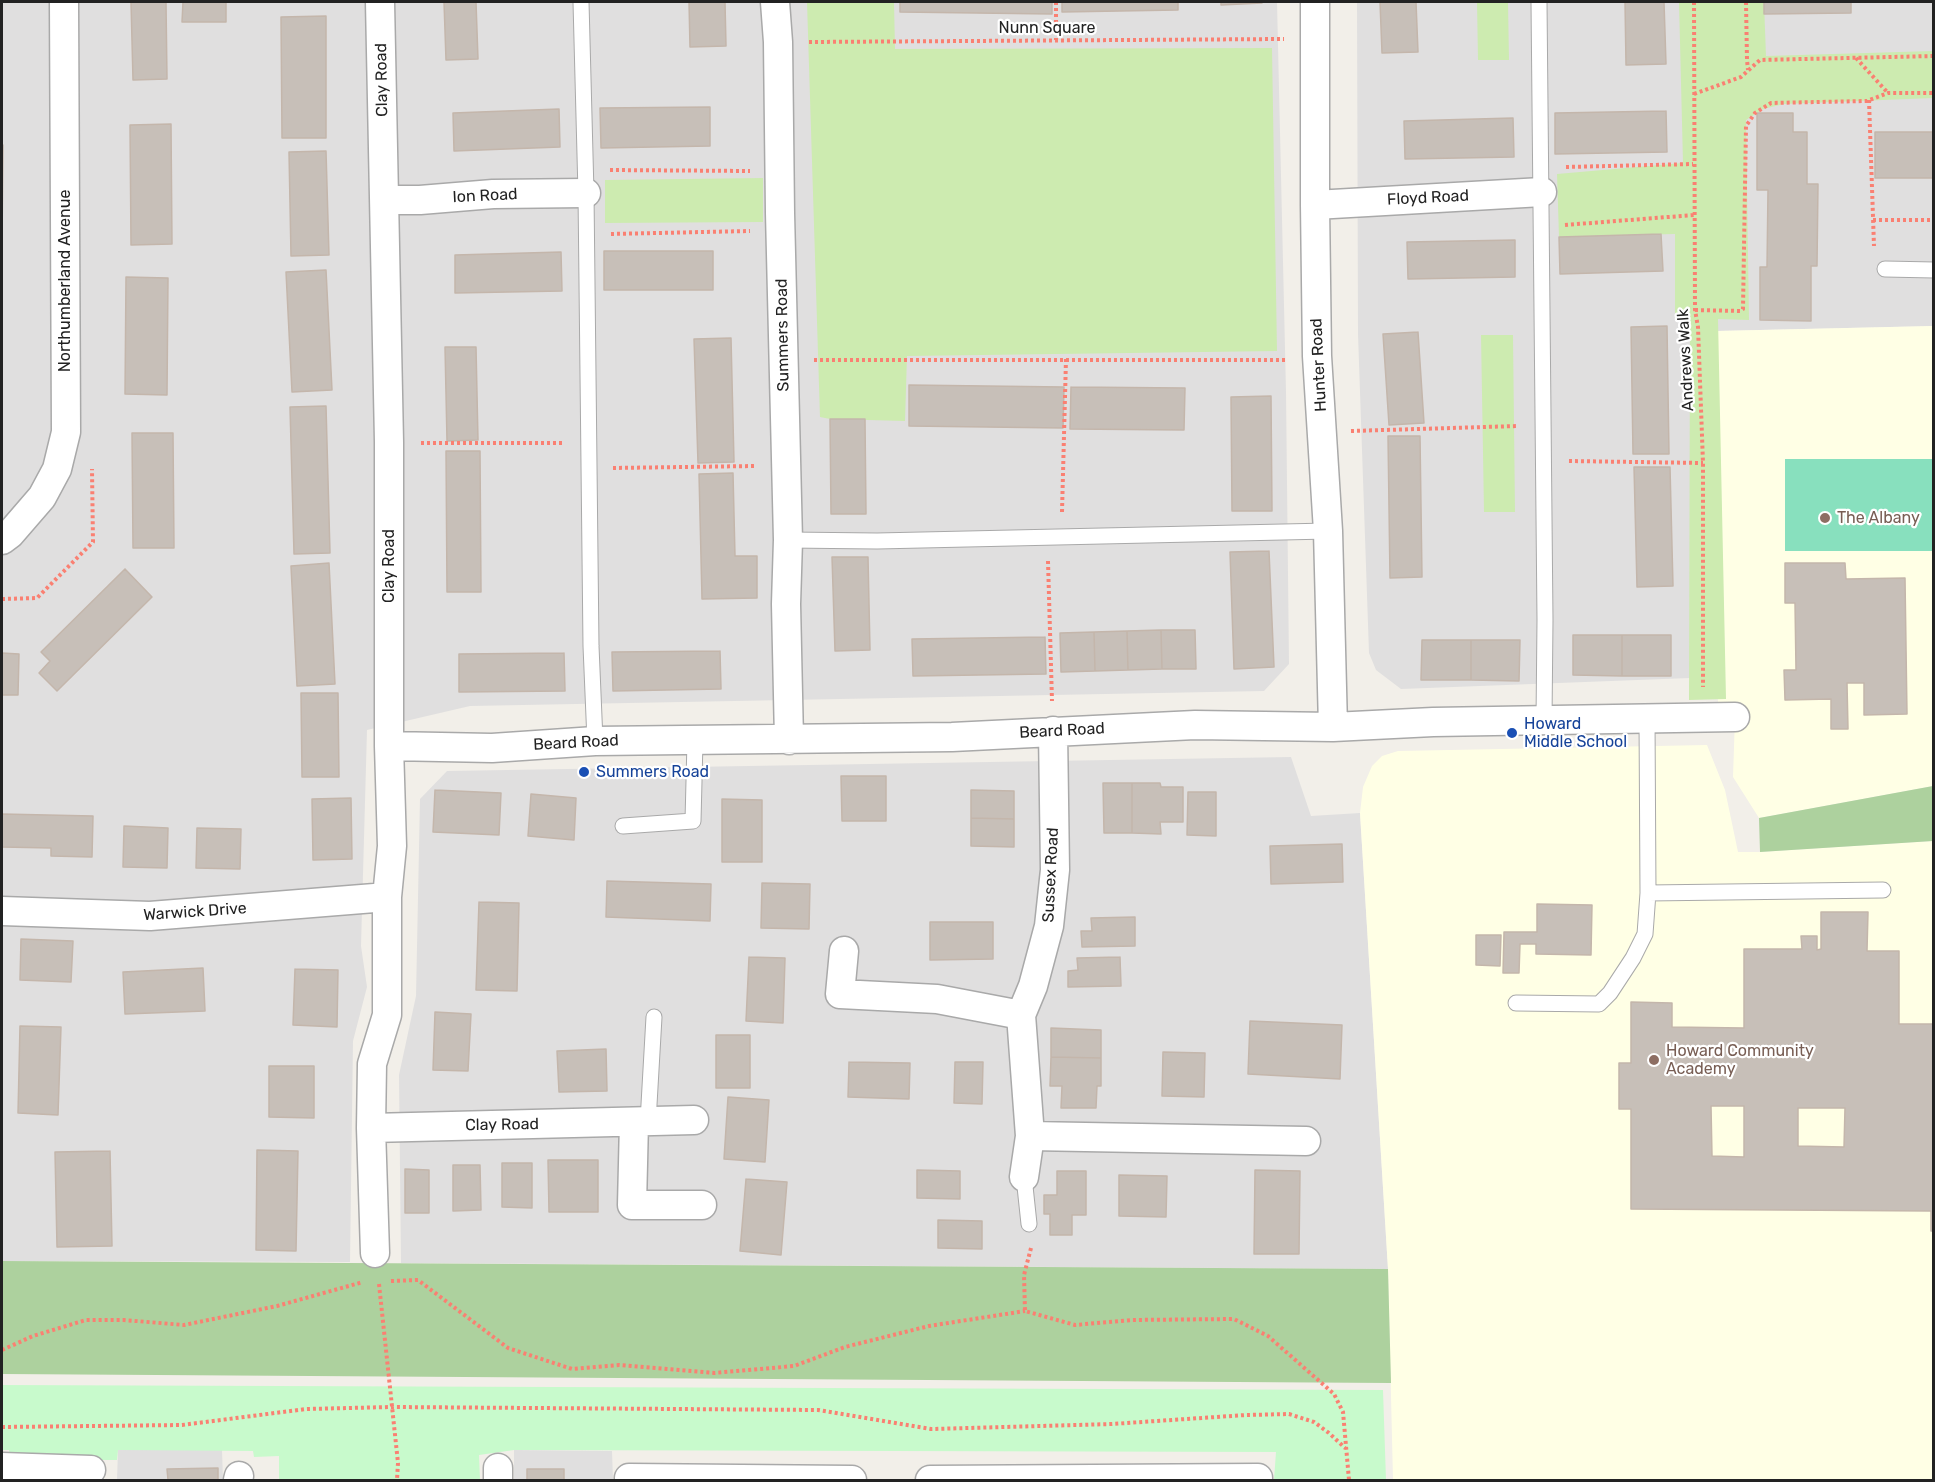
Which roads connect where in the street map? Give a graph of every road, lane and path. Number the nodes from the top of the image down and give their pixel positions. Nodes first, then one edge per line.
1 (64, 2) edge
2 (380, 2) edge
3 (581, 2) edge
4 (775, 2) edge
5 (1056, 2) edge
6 (1315, 2) edge
7 (1539, 2) edge
8 (1694, 2) edge
9 (1746, 2) edge
10 (1316, 38) junction
11 (1056, 40) junction
12 (778, 42) junction
13 (1934, 56) edge
14 (1856, 58) junction
15 (1749, 70) junction
16 (1888, 93) junction
17 (1934, 93) edge
18 (1694, 94) junction
19 (1869, 100) junction
20 (1694, 164) junction
21 (779, 171) junction
22 (1542, 180) junction
23 (586, 182) junction
24 (385, 200) junction
25 (1315, 205) junction
26 (1694, 215) junction
27 (1873, 220) junction
28 (1934, 220) edge
29 (1540, 227) junction
30 (781, 230) junction
31 (586, 235) junction
32 (1885, 269) joint
33 (1934, 270) edge
34 (1695, 310) junction
35 (1317, 356) junction
36 (1066, 359) junction
37 (783, 360) junction
38 (1543, 425) junction
39 (1322, 432) junction
40 (389, 442) junction
41 (589, 443) junction
42 (1543, 461) junction
43 (1703, 462) junction
44 (786, 465) junction
45 (92, 466) dead end
46 (589, 469) junction
47 (1328, 531) junction
48 (1054, 536) junction
49 (2, 540) edge
50 (788, 540) junction
51 (2, 599) edge
52 (1703, 716) junction
53 (1735, 717) dead end
54 (1647, 718) junction
55 (1544, 720) junction
56 (1333, 727) junction
57 (1053, 731) junction
58 (789, 740) junction
59 (595, 741) junction
60 (695, 741) junction
61 (389, 746) junction
62 (623, 826) dead end
63 (1883, 890) dead end
64 (1648, 893) junction
65 (387, 897) junction
66 (2, 911) edge
67 (844, 951) dead end
68 (1516, 1003) dead end
69 (1021, 1015) junction
70 (654, 1017) dead end
71 (694, 1120) dead end
72 (641, 1122) junction
73 (371, 1128) junction
74 (1030, 1136) junction
75 (1306, 1141) dead end
76 (1024, 1177) joint
77 (702, 1205) dead end
78 (1029, 1224) joint
79 (375, 1253) dead end
80 (378, 1282) junction
81 (1025, 1311) junction
82 (2, 1350) edge
83 (392, 1407) junction
84 (2, 1427) edge
85 (1345, 1448) junction
86 (2, 1467) edge
87 (91, 1470) dead end
88 (629, 1478) dead end
89 (1257, 1478) dead end
90 (397, 1480) edge
91 (852, 1480) edge
92 (930, 1480) edge
93 (1349, 1480) edge

1 - 49 street, Northumberland Avenue
2 - 24 street, Clay Road
3 - 23 lane
4 - 12 street, Summers Road
5 - 11 path
6 - 10 street, Hunter Road
7 - 22 lane
8 - 18 path, Andrews Walk
9 - 15 path
10 - 11 path, Nunn Square
10 - 25 street, Hunter Road
11 - 12 path, Nunn Square
12 - 21 street, Summers Road
13 - 14 path
14 - 15 path
14 - 16 path
15 - 18 path
16 - 17 path
16 - 19 path
18 - 20 path, Andrews Walk
19 - 27 path
19 - 34 path
20 - 22 path
20 - 26 path, Andrews Walk
21 - 23 path
21 - 30 street, Summers Road
22 - 25 street, Floyd Road
22 - 29 lane
23 - 24 street, Ion Road
23 - 31 lane
24 - 40 street, Clay Road
25 - 35 street, Hunter Road
26 - 29 path
26 - 34 path, Andrews Walk
27 - 28 path
27 - 32 path
29 - 38 lane
30 - 31 path
30 - 37 street, Summers Road
31 - 41 lane
32 - 33 lane
34 - 43 path, Andrews Walk
35 - 36 path
35 - 39 street, Hunter Road
36 - 37 path
36 - 48 path
37 - 44 street, Summers Road
38 - 39 path
38 - 42 lane
39 - 47 street, Hunter Road
40 - 41 path
40 - 61 street, Clay Road
41 - 46 lane
42 - 43 path
42 - 55 lane
43 - 52 path, Andrews Walk
44 - 46 path
44 - 50 street, Summers Road
45 - 51 path
46 - 59 lane
47 - 48 lane
47 - 56 street, Hunter Road
48 - 50 lane
48 - 57 path
50 - 58 street, Summers Road
52 - 53 street, Beard Road
52 - 54 street, Beard Road
54 - 55 street, Beard Road
54 - 64 lane
55 - 56 street, Beard Road
56 - 57 street, Beard Road
57 - 58 street, Beard Road
57 - 69 street, Sussex Road
58 - 60 street, Beard Road
59 - 60 street, Beard Road
59 - 61 street, Beard Road
60 - 62 lane
61 - 65 street, Clay Road
63 - 64 lane
64 - 68 lane
65 - 66 street, Warwick Drive
65 - 73 street, Clay Road
67 - 69 street
69 - 74 street, Sussex Road
70 - 72 lane
71 - 72 street, Clay Road
72 - 73 street, Clay Road
72 - 77 street
73 - 79 street, Clay Road
74 - 75 street
74 - 76 street, Sussex Road
76 - 78 lane
78 - 81 path
80 - 81 path
80 - 82 path
80 - 83 path
81 - 85 path
83 - 84 path
83 - 85 path
83 - 90 path
85 - 93 path
86 - 87 street
88 - 91 street
89 - 92 street

